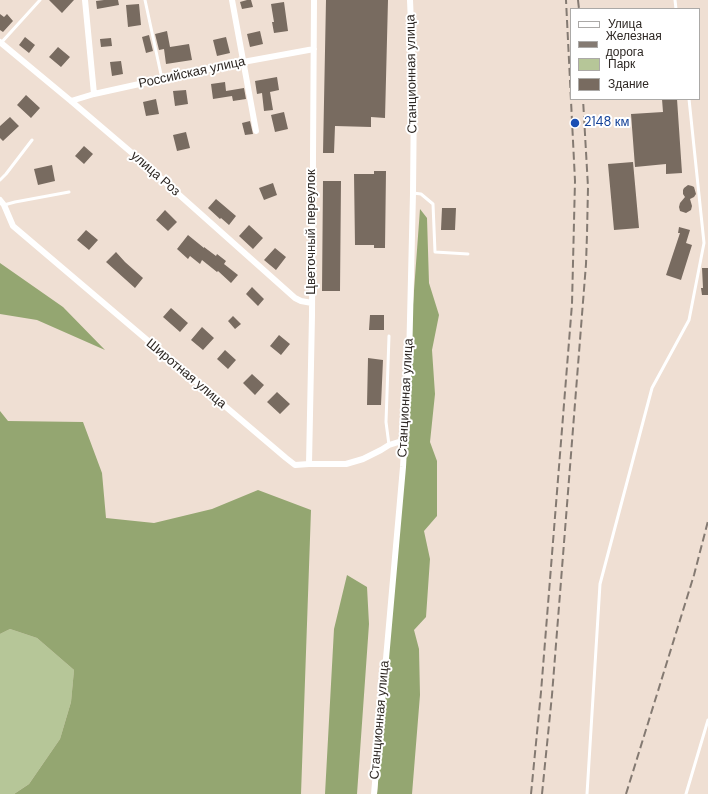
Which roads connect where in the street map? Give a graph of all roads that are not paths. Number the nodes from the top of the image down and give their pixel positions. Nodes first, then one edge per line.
1 (40, 0) edge
2 (85, 0) edge
3 (145, 0) edge
4 (232, 0) edge
5 (314, 0) edge
6 (410, 0) edge
7 (1, 42) edge
8 (314, 49) junction
9 (243, 62) junction
10 (162, 79) junction
11 (94, 94) junction
12 (689, 100) edge
13 (71, 101) junction
14 (256, 131) dead end
15 (32, 140) dead end
16 (0, 180) edge
17 (69, 192) dead end
18 (413, 193) junction
19 (2, 203) edge
20 (468, 254) dead end
21 (312, 303) junction
22 (389, 336) dead end
23 (405, 440) junction
24 (389, 445) junction
25 (309, 464) junction
26 (708, 720) edge
27 (374, 794) edge
28 (587, 794) edge
29 (686, 794) edge

1 - 7 lane
2 - 11 street
3 - 10 lane
4 - 9 street
5 - 8 street, Цветочный переулок
6 - 18 street, Станционная улица
7 - 13 street, улица Роз
8 - 9 street, Российская улица
8 - 21 street, Цветочный переулок
9 - 10 street, Российская улица
9 - 14 street
10 - 11 street, Российская улица
11 - 13 street, Российская улица
12 - 28 lane
13 - 21 street, улица Роз
15 - 16 lane
17 - 19 lane
18 - 20 lane
18 - 23 street, Станционная улица
19 - 25 street, Широтная улица
21 - 25 street, Цветочный переулок
22 - 24 lane
23 - 24 street, Широтная улица
23 - 27 street, Станционная улица
24 - 25 street, Широтная улица
26 - 29 lane

